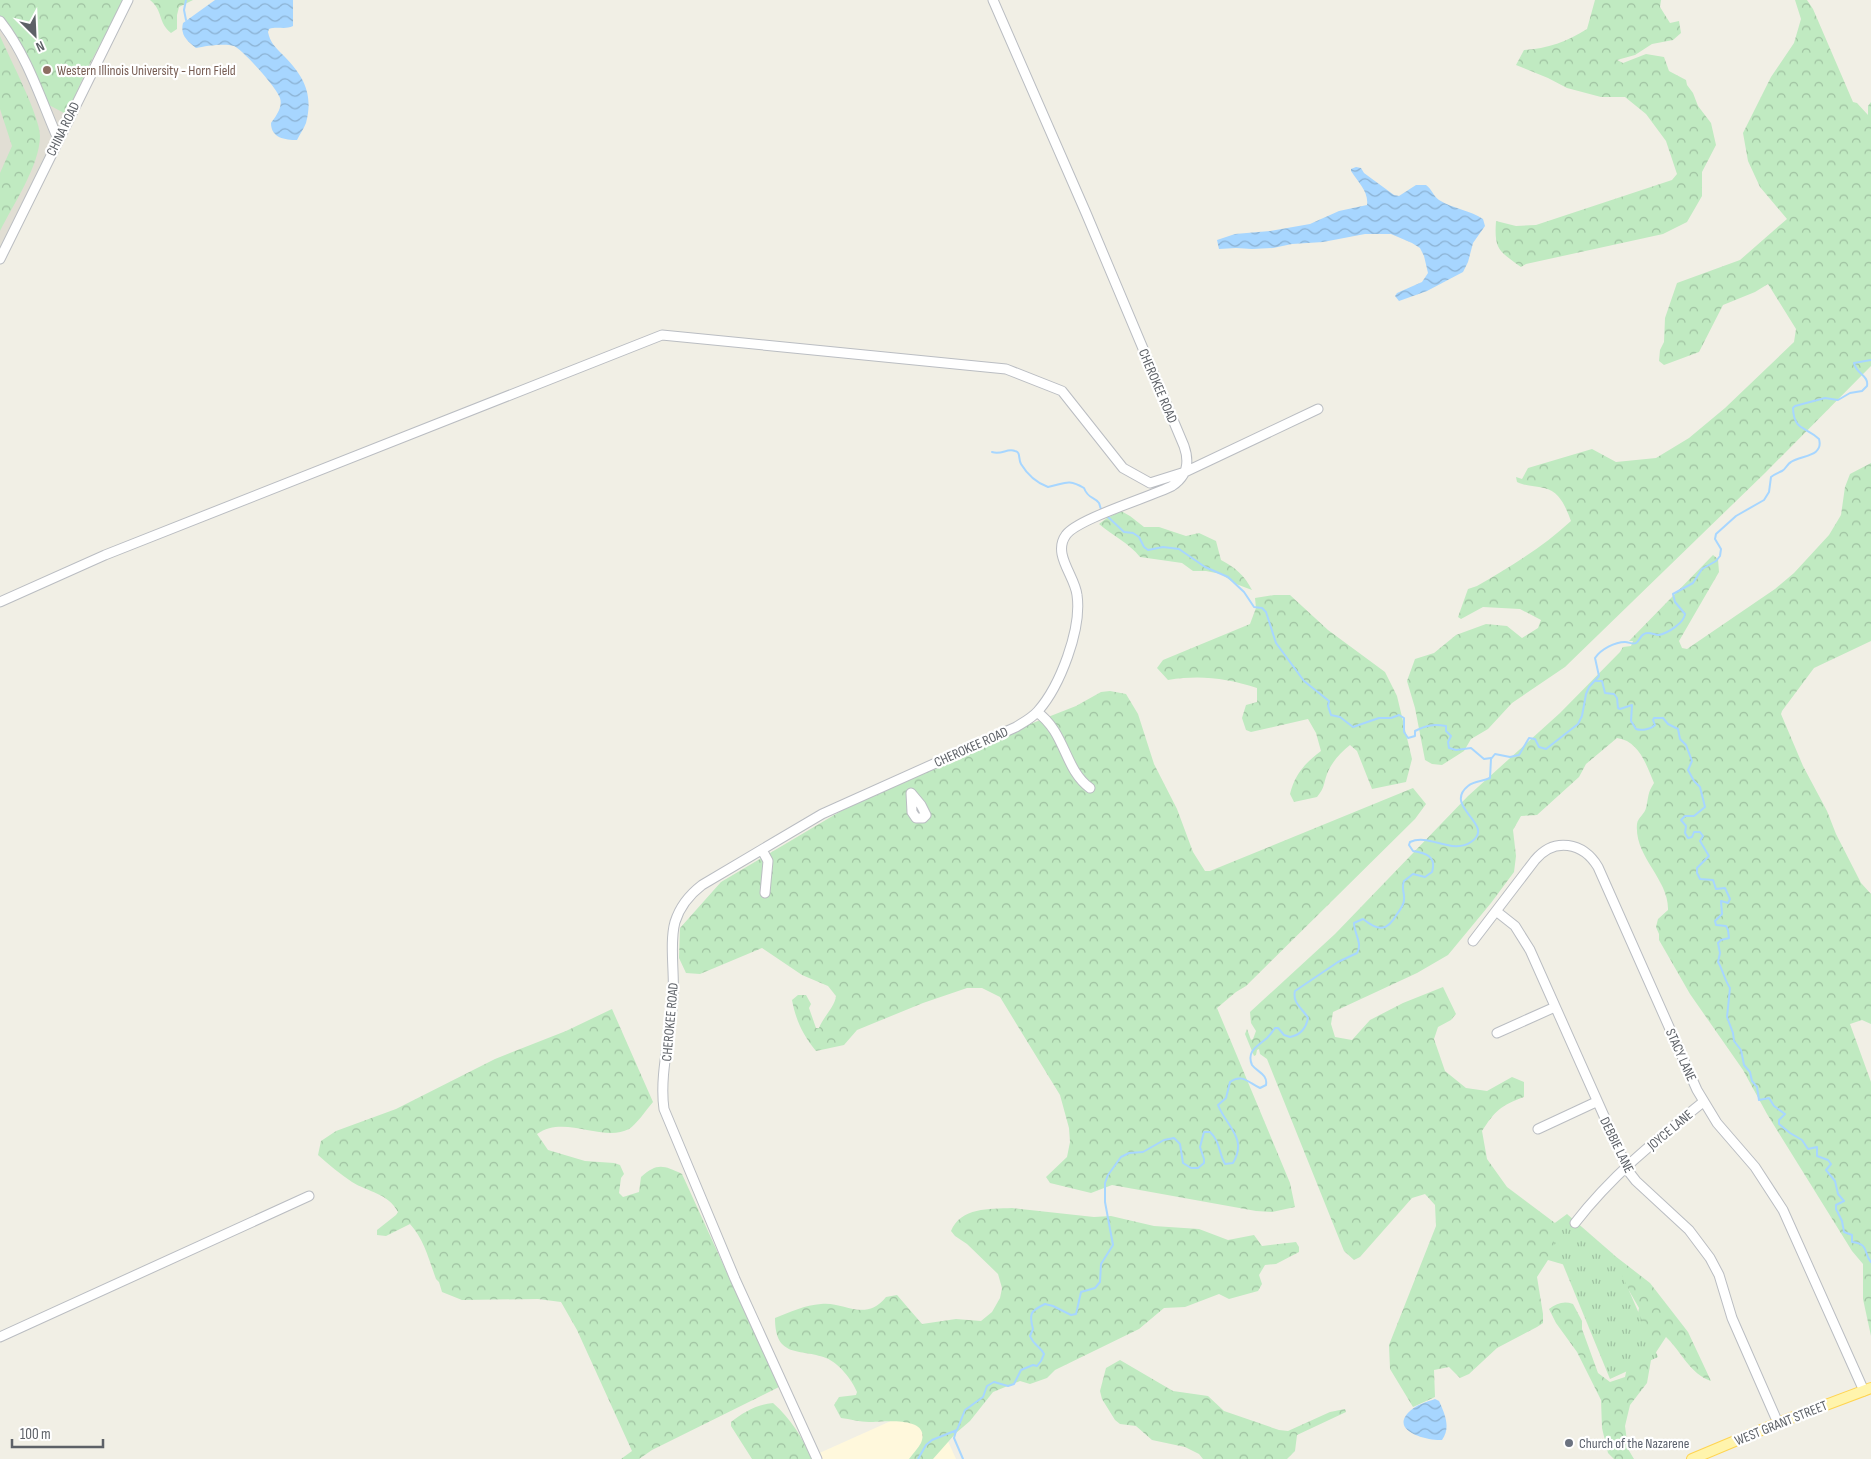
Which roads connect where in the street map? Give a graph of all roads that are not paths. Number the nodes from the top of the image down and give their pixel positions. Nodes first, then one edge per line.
1 (128, 0) edge
2 (993, 0) edge
3 (0, 21) edge
4 (58, 139) junction
5 (0, 259) edge
6 (1318, 409) dead end
7 (1186, 472) junction
8 (0, 602) edge
9 (1037, 712) junction
10 (902, 777) junction
11 (1090, 788) dead end
12 (911, 792) dead end
13 (762, 850) junction
14 (765, 893) dead end
15 (1496, 910) junction
16 (1473, 941) dead end
17 (1555, 1007) junction
18 (1497, 1034) dead end
19 (1596, 1102) junction
20 (1703, 1102) junction
21 (1538, 1129) dead end
22 (1626, 1167) junction
23 (309, 1196) dead end
24 (1575, 1224) dead end
25 (0, 1337) edge
26 (1867, 1389) edge
27 (1778, 1423) junction
28 (816, 1457) edge
29 (1692, 1459) edge

1 - 4 street, CHINA ROAD
2 - 7 street, CHEROKEE ROAD
3 - 4 street
4 - 5 street, CHINA ROAD
6 - 7 street
7 - 8 street
7 - 9 street, CHEROKEE ROAD
9 - 10 street, CHEROKEE ROAD
9 - 11 street
10 - 12 street
10 - 13 street, CHEROKEE ROAD
13 - 14 street
13 - 28 street, CHEROKEE ROAD
15 - 16 street, STACY LANE
15 - 17 street, DEBBIE LANE
15 - 20 street, STACY LANE
17 - 18 street
17 - 19 street, DEBBIE LANE
19 - 21 street
19 - 22 street, DEBBIE LANE
20 - 22 street, JOYCE LANE
20 - 26 street, STACY LANE
22 - 24 street, JOYCE LANE
22 - 27 street, DEBBIE LANE
23 - 25 street
26 - 27 main road, WEST GRANT STREET
27 - 29 main road, WEST GRANT STREET

